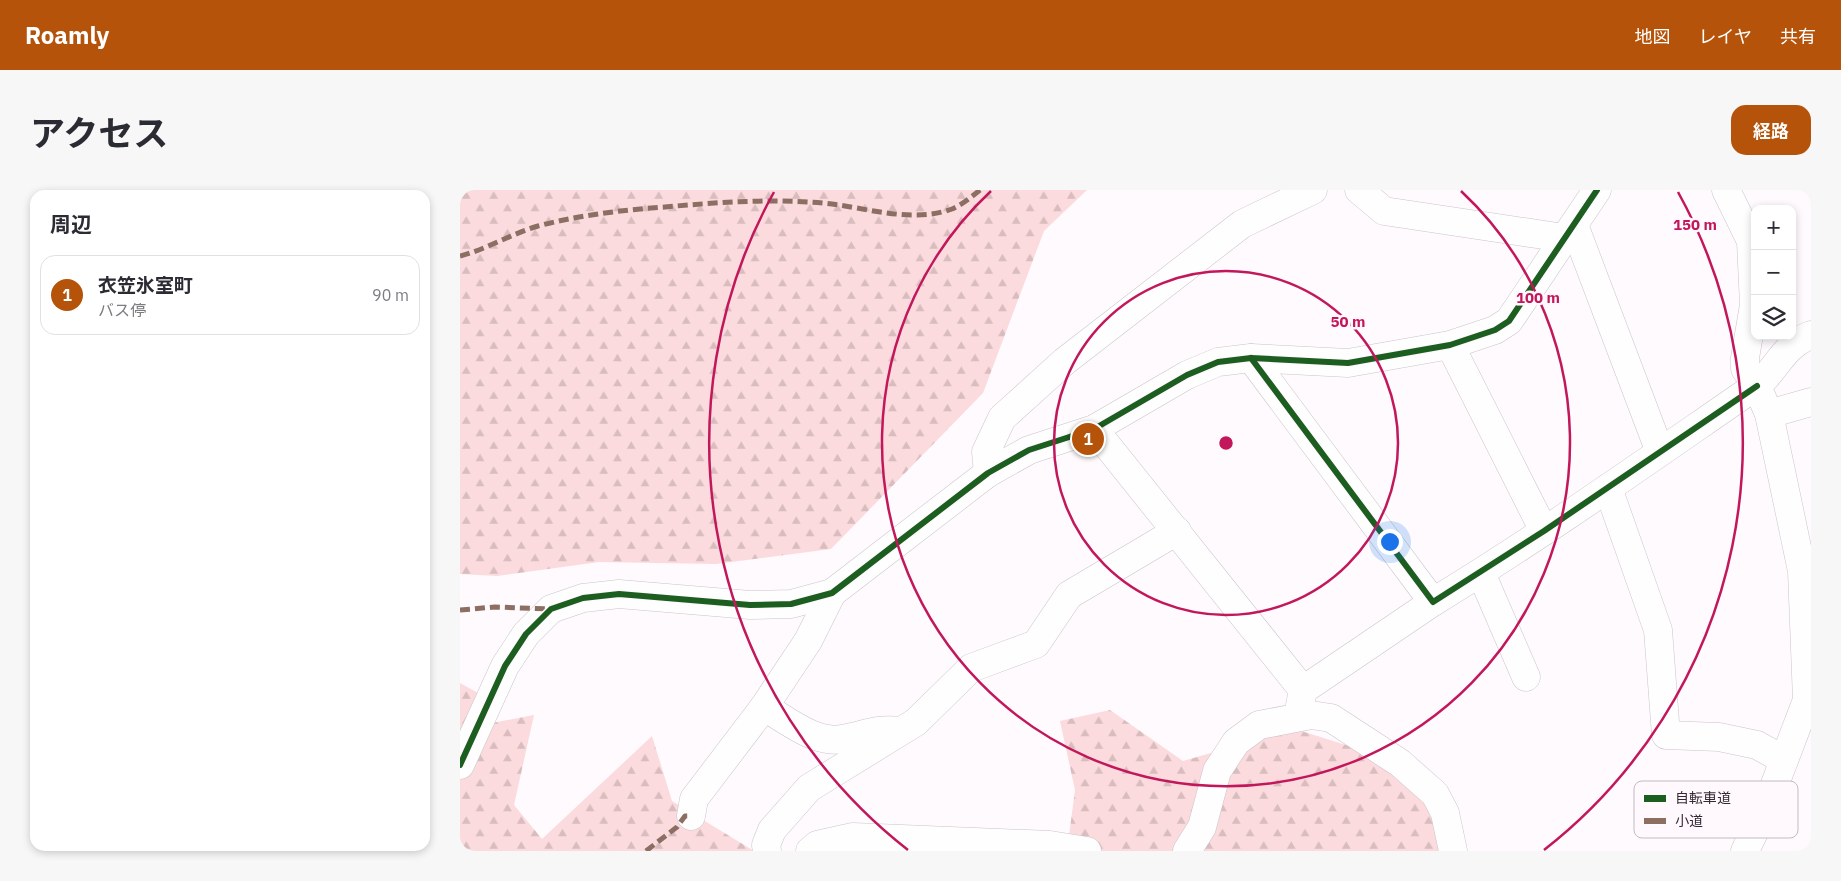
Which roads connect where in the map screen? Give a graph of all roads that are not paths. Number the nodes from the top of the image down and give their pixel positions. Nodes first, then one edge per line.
1 (1313, 190) edge
2 (1359, 190) edge
3 (1598, 190) edge
4 (1726, 190) edge
5 (1276, 196) edge
6 (1569, 232) junction
7 (1811, 335) edge
8 (1450, 345) junction
9 (1251, 358) junction
10 (1757, 386) junction
11 (1811, 402) edge
12 (1769, 414) junction
13 (1094, 429) junction
14 (1660, 452) junction
15 (988, 473) junction
16 (1608, 488) junction
17 (1177, 531) junction
18 (1544, 531) junction
19 (1481, 573) junction
20 (832, 593) junction
21 (1433, 602) junction
22 (1526, 677) dead end
23 (1300, 703) junction
24 (764, 707) junction
25 (902, 731) junction
26 (1784, 760) junction
27 (460, 765) edge
28 (1776, 781) edge
29 (691, 816) dead end
30 (1751, 838) edge
31 (767, 851) edge
32 (810, 851) edge
33 (1087, 851) edge
34 (1187, 851) edge
35 (1454, 851) edge
36 (1745, 851) edge

1 - 5 street
2 - 6 street
3 - 6 street
4 - 10 street
5 - 15 street
6 - 8 street
6 - 14 street
7 - 10 street
8 - 9 street
8 - 18 street
9 - 13 street
9 - 21 street
10 - 12 street
10 - 14 street
11 - 12 street
12 - 26 street
13 - 15 street
13 - 17 street
14 - 16 street
15 - 20 street
16 - 18 street
16 - 26 street
17 - 23 street
17 - 25 street
18 - 19 street
19 - 21 street
19 - 22 street
20 - 24 street
20 - 27 street
21 - 23 street
23 - 34 street
23 - 35 street
24 - 25 street
24 - 29 street
25 - 31 street
26 - 28 street
30 - 36 street
32 - 33 street

